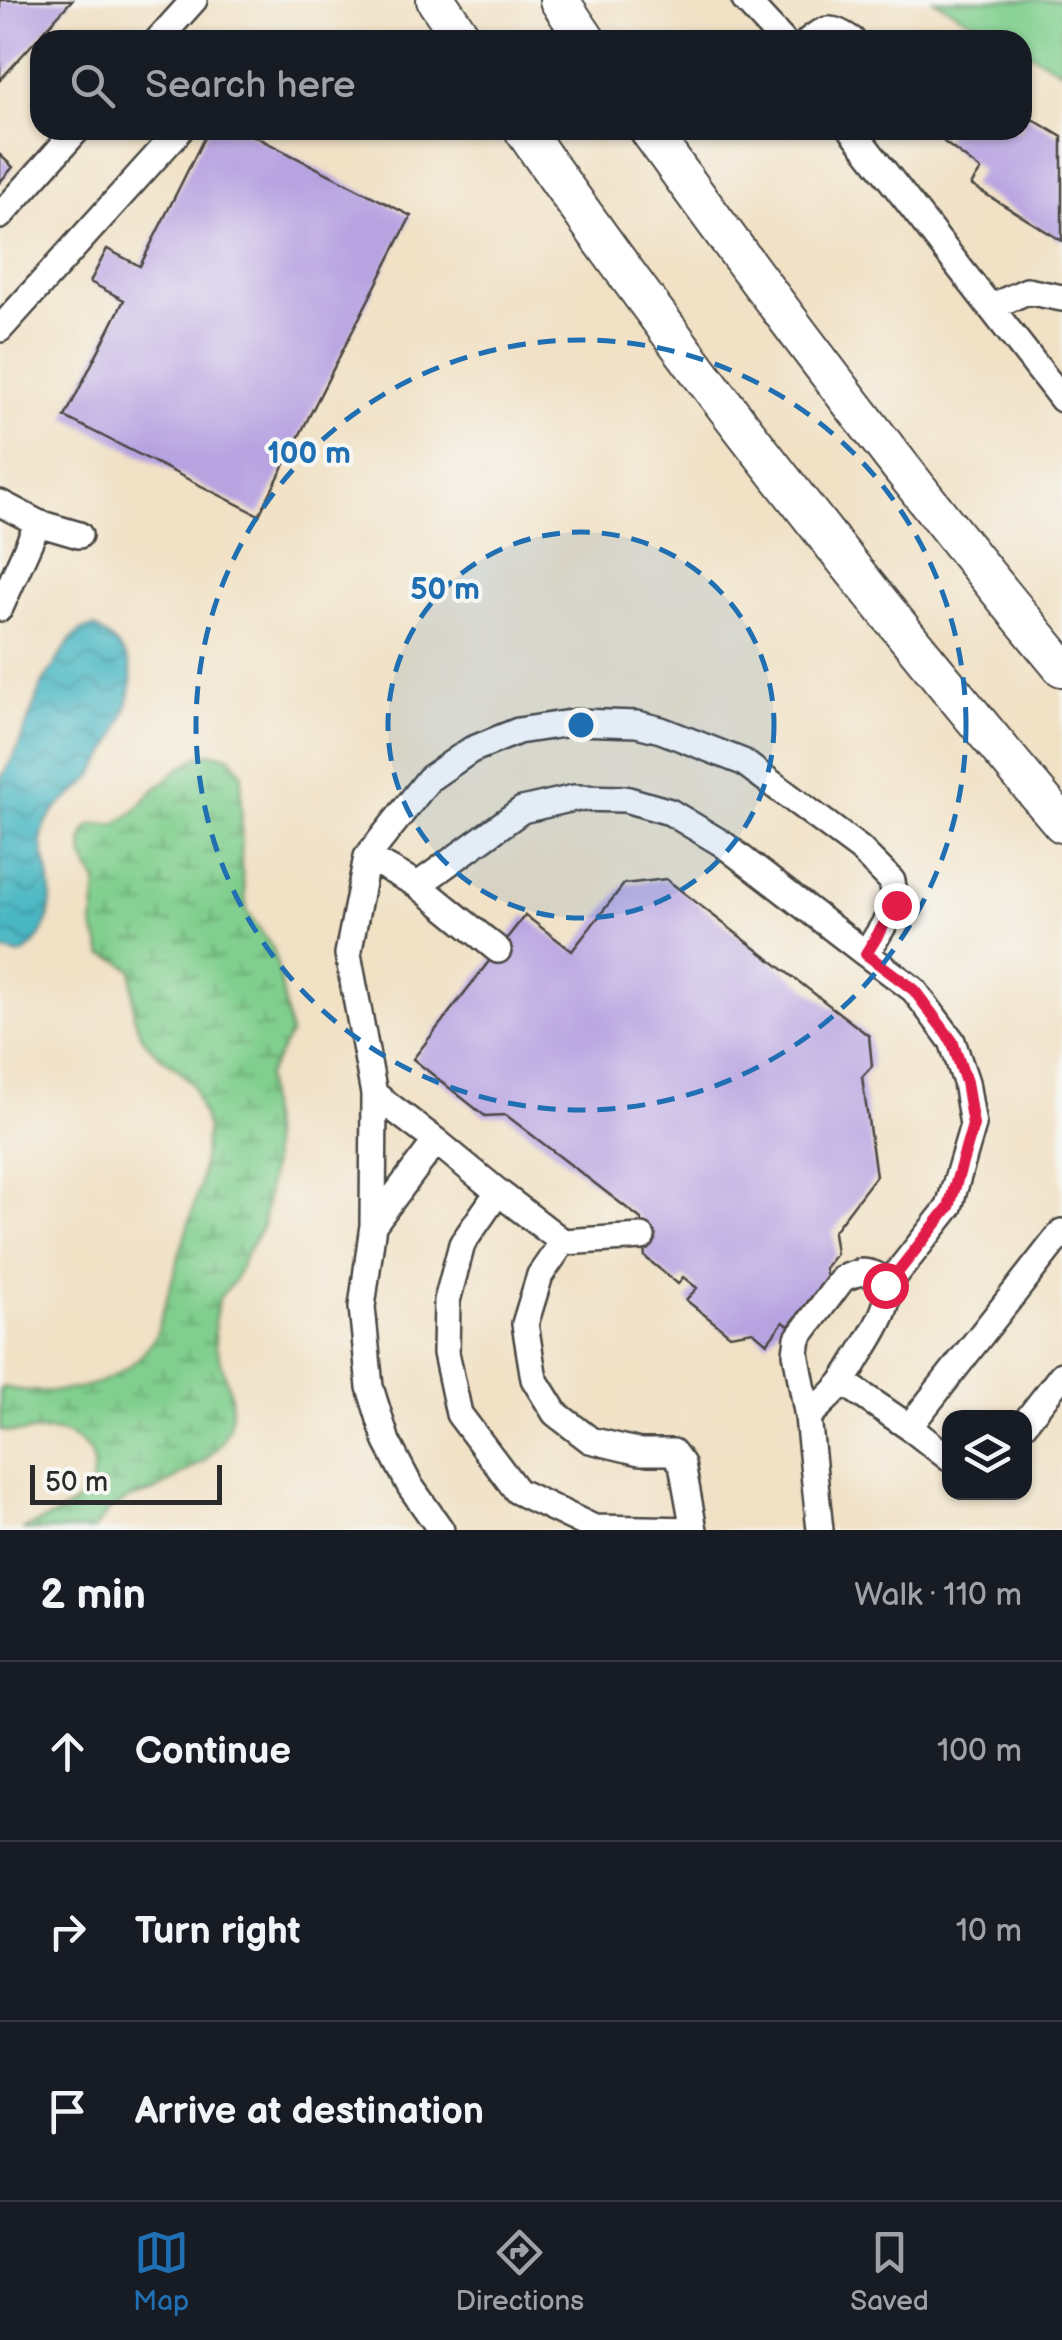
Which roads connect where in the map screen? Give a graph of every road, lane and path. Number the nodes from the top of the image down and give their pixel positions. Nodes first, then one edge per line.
1 (194, 0) edge
2 (436, 0) edge
3 (559, 0) edge
4 (745, 0) edge
5 (760, 0) edge
6 (167, 30) edge
7 (456, 30) edge
8 (579, 30) edge
9 (773, 30) edge
10 (776, 30) edge
11 (68, 140) edge
12 (171, 140) edge
13 (531, 140) edge
14 (656, 140) edge
15 (864, 140) edge
16 (0, 216) edge
17 (1062, 298) edge
18 (991, 308) junction
19 (0, 329) edge
20 (1062, 399) edge
21 (0, 503) edge
22 (38, 523) junction
23 (80, 535) dead end
24 (6, 576) edge
25 (0, 608) edge
26 (1062, 667) edge
27 (1062, 823) edge
28 (367, 857) junction
29 (418, 885) junction
30 (498, 950) dead end
31 (866, 954) junction
32 (374, 1094) junction
33 (436, 1141) junction
34 (498, 1192) junction
35 (372, 1225) junction
36 (1062, 1232) edge
37 (642, 1238) dead end
38 (563, 1242) junction
39 (886, 1287) junction
40 (1062, 1376) edge
41 (843, 1382) junction
42 (1032, 1414) edge
43 (808, 1418) junction
44 (909, 1426) junction
45 (942, 1453) edge
46 (441, 1530) edge
47 (694, 1530) edge
48 (820, 1530) edge

1 - 6 street
2 - 7 highway
3 - 8 highway
4 - 9 street
5 - 10 street
11 - 16 street
12 - 19 street
13 - 27 highway
14 - 26 highway
15 - 18 street
17 - 18 street
18 - 20 street
21 - 22 street
22 - 23 street
22 - 24 street
24 - 25 street
28 - 29 street
28 - 31 street
28 - 32 street
29 - 30 street
29 - 31 street
31 - 39 street
32 - 33 street
32 - 35 street
33 - 34 street
33 - 35 street
34 - 38 street
34 - 47 street
35 - 46 street
36 - 44 street
37 - 38 street
38 - 47 street
39 - 41 street
39 - 43 street
40 - 42 street
41 - 43 street
41 - 44 street
43 - 48 street
44 - 45 street

